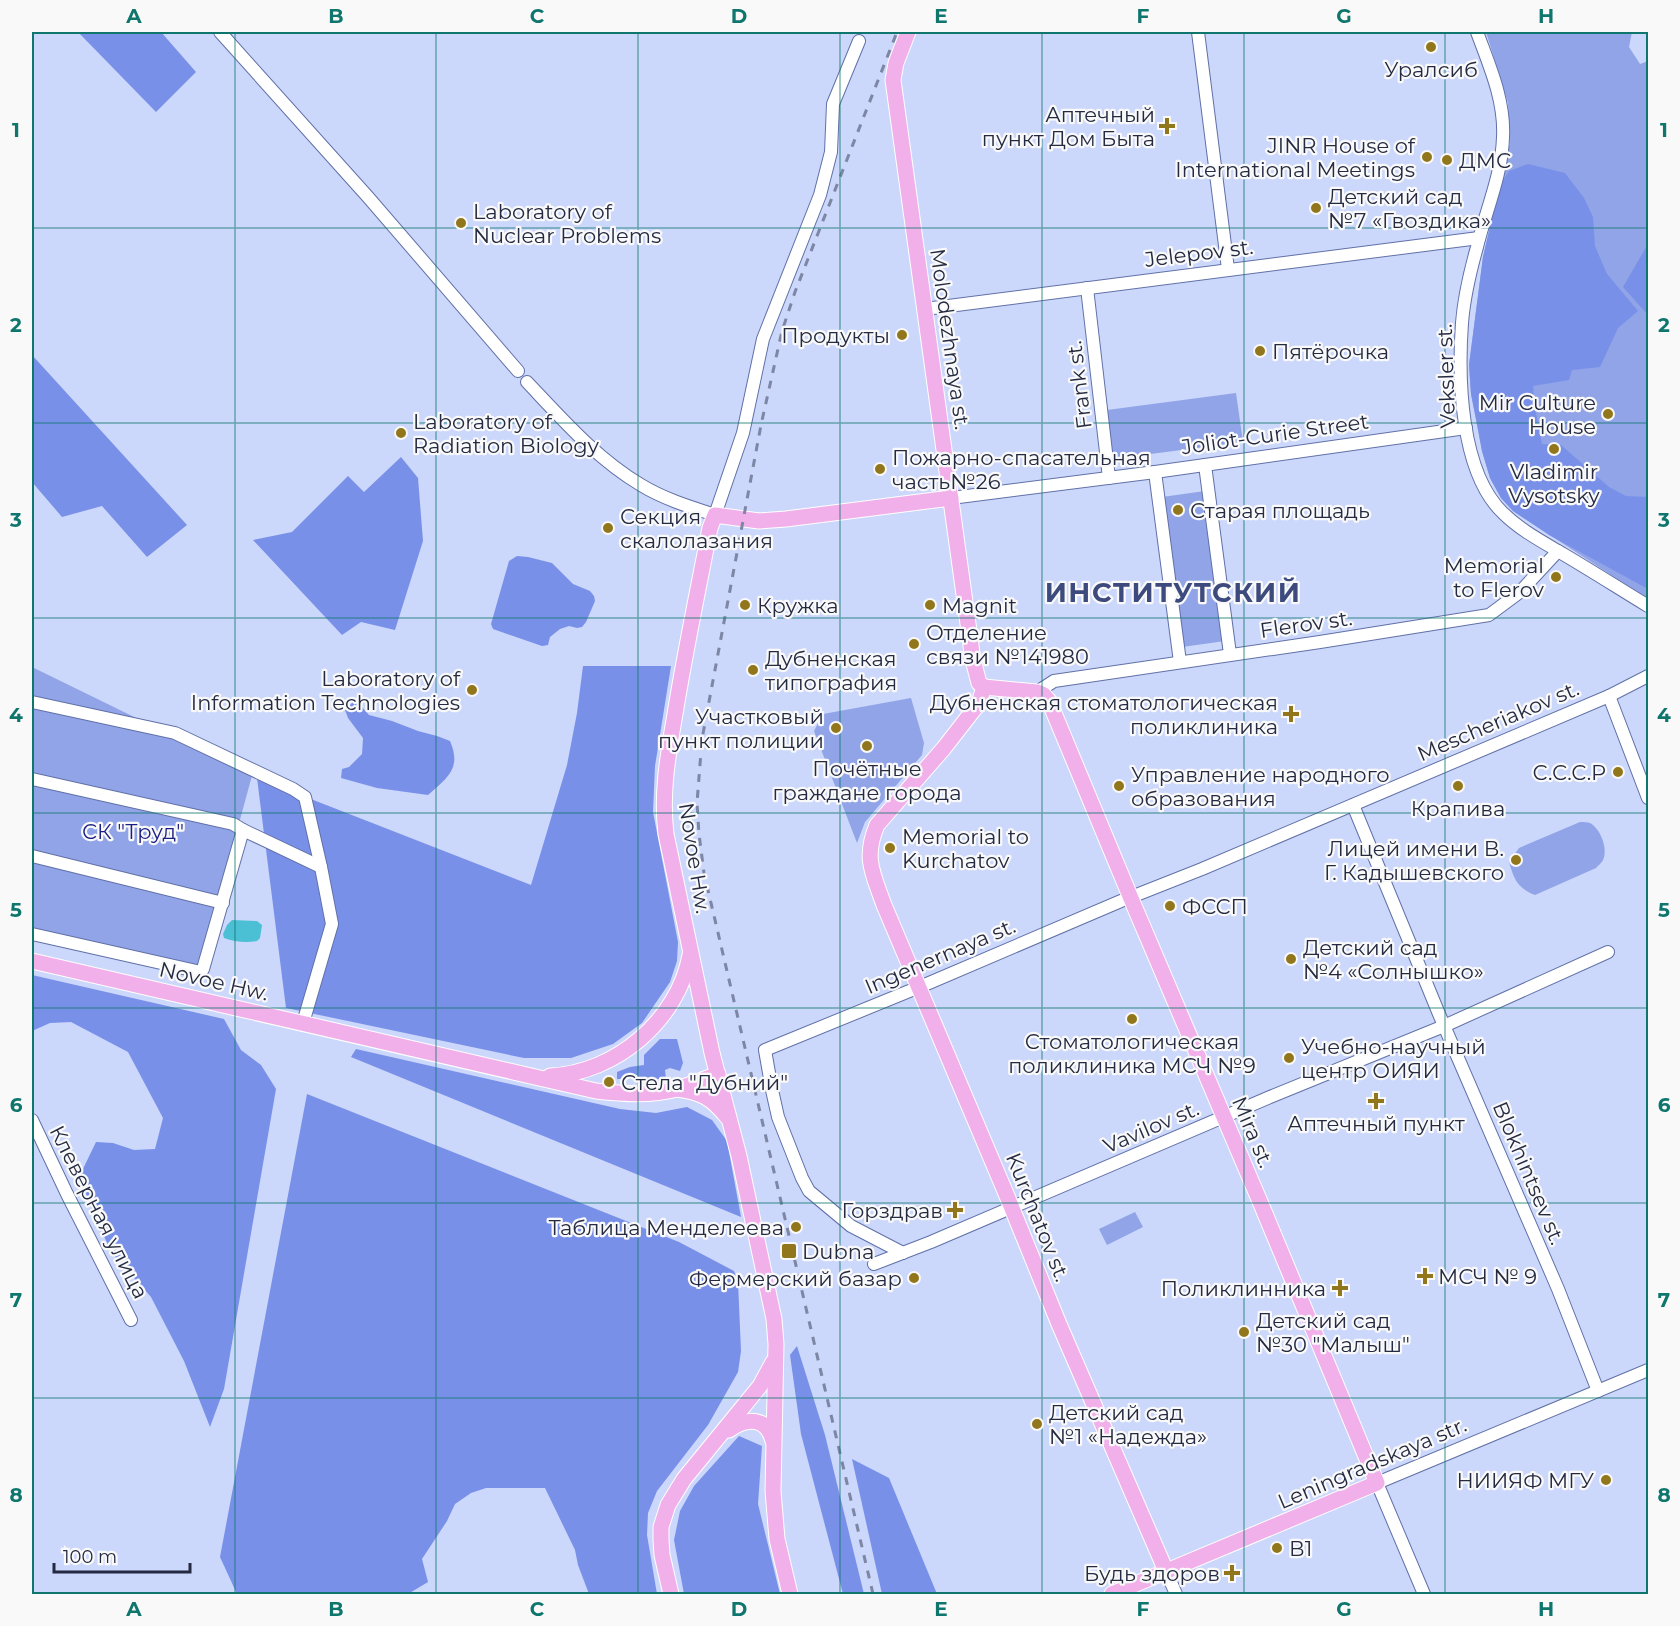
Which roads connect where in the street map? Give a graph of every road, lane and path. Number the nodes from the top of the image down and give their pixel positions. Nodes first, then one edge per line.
1 (220, 32) edge
2 (908, 32) edge
3 (1198, 32) edge
4 (1477, 32) edge
5 (859, 41) dead end
6 (1479, 238) junction
7 (1228, 269) junction
8 (1087, 288) junction
9 (925, 309) junction
10 (518, 371) dead end
11 (527, 382) dead end
12 (1466, 428) junction
13 (1206, 465) junction
14 (1155, 472) junction
15 (1109, 478) junction
16 (951, 498) junction
17 (715, 515) junction
18 (1558, 551) junction
19 (1648, 606) edge
20 (1230, 654) junction
21 (1180, 662) junction
22 (1648, 676) edge
23 (984, 687) junction
24 (1037, 692) junction
25 (1609, 696) junction
26 (32, 702) edge
27 (32, 779) edge
28 (1648, 798) edge
29 (1353, 805) junction
30 (243, 830) junction
31 (32, 856) edge
32 (321, 867) junction
33 (1130, 897) junction
34 (223, 903) junction
35 (32, 934) edge
36 (690, 949) junction
37 (1608, 952) dead end
38 (32, 961) edge
39 (919, 987) junction
40 (700, 994) junction
41 (673, 999) junction
42 (303, 1023) junction
43 (1444, 1026) junction
44 (595, 1066) junction
45 (528, 1074) junction
46 (718, 1074) junction
47 (677, 1089) junction
48 (596, 1090) junction
49 (1224, 1117) junction
50 (32, 1120) edge
51 (730, 1122) junction
52 (1012, 1208) junction
53 (903, 1253) junction
54 (874, 1264) dead end
55 (132, 1320) dead end
56 (775, 1353) junction
57 (1648, 1370) edge
58 (1598, 1391) junction
59 (716, 1441) junction
60 (773, 1441) junction
61 (1377, 1483) junction
62 (1166, 1571) junction
63 (671, 1594) edge
64 (790, 1594) edge
65 (1112, 1594) edge
66 (1176, 1594) edge
67 (1424, 1594) edge

1 - 10 street
2 - 9 main road, Molodezhnaya st.
3 - 7 street
4 - 6 street, Veksler st.
5 - 17 street
6 - 7 street, Jelepov st.
6 - 12 street, Veksler st.
7 - 8 street, Jelepov st.
8 - 9 street, Jelepov st.
8 - 15 street, Frank st.
9 - 16 main road, Molodezhnaya st.
11 - 17 street, Joliot-Curie Street
12 - 13 street, Joliot-Curie Street
12 - 18 street, Veksler st.
13 - 14 street, Joliot-Curie Street
13 - 20 street
14 - 15 street, Joliot-Curie Street
14 - 21 street
15 - 16 street, Joliot-Curie Street
16 - 17 main road, Joliot-Curie Street
16 - 23 main road, Molodezhnaya st.
17 - 36 main road, Novoe Hw.
18 - 19 street, Veksler st.
18 - 20 street, Flerov st.
20 - 21 street, Flerov st.
21 - 24 street, Flerov st.
22 - 25 street, Mescheriakov st.
23 - 24 main road
23 - 39 main road, Kurchatov st.
24 - 33 main road, Mira st.
25 - 28 street
25 - 29 street, Mescheriakov st.
26 - 32 street
27 - 30 street
29 - 33 street, Mescheriakov st.
29 - 43 street, Blokhintsev st.
30 - 32 street
30 - 34 street
31 - 34 street
32 - 42 street
33 - 39 street, Ingenernaya st.
33 - 49 main road, Mira st.
34 - 35 street
36 - 40 main road
36 - 41 main road, Novoe Hw.
37 - 43 street, Vavilov st.
38 - 42 main road, Novoe Hw.
39 - 52 main road, Kurchatov st.
39 - 53 street, Ingenernaya st.
40 - 41 main road
40 - 46 main road
41 - 44 main road, Novoe Hw.
42 - 45 main road, Novoe Hw.
43 - 49 street, Vavilov st.
43 - 58 street, Blokhintsev st.
44 - 45 main road, Novoe Hw.
44 - 48 main road
45 - 48 main road, Novoe Hw.
46 - 47 main road, Novoe Hw.
46 - 51 main road
47 - 48 main road, Novoe Hw.
47 - 51 main road, Novoe Hw.
49 - 52 street, Vavilov st.
49 - 61 main road, Mira st.
50 - 55 street, Клеверная улица
51 - 56 main road
52 - 53 street, Vavilov st.
52 - 62 main road, Kurchatov st.
53 - 54 street, Vavilov st.
56 - 59 main road
56 - 60 main road
57 - 58 street, Leningradskaya str.
58 - 61 street, Leningradskaya str.
59 - 60 main road
59 - 63 main road
60 - 64 main road
61 - 62 main road, Leningradskaya str.
61 - 67 street, Mira st.
62 - 65 main road, Leningradskaya str.
62 - 66 street, Kurchatov st.

